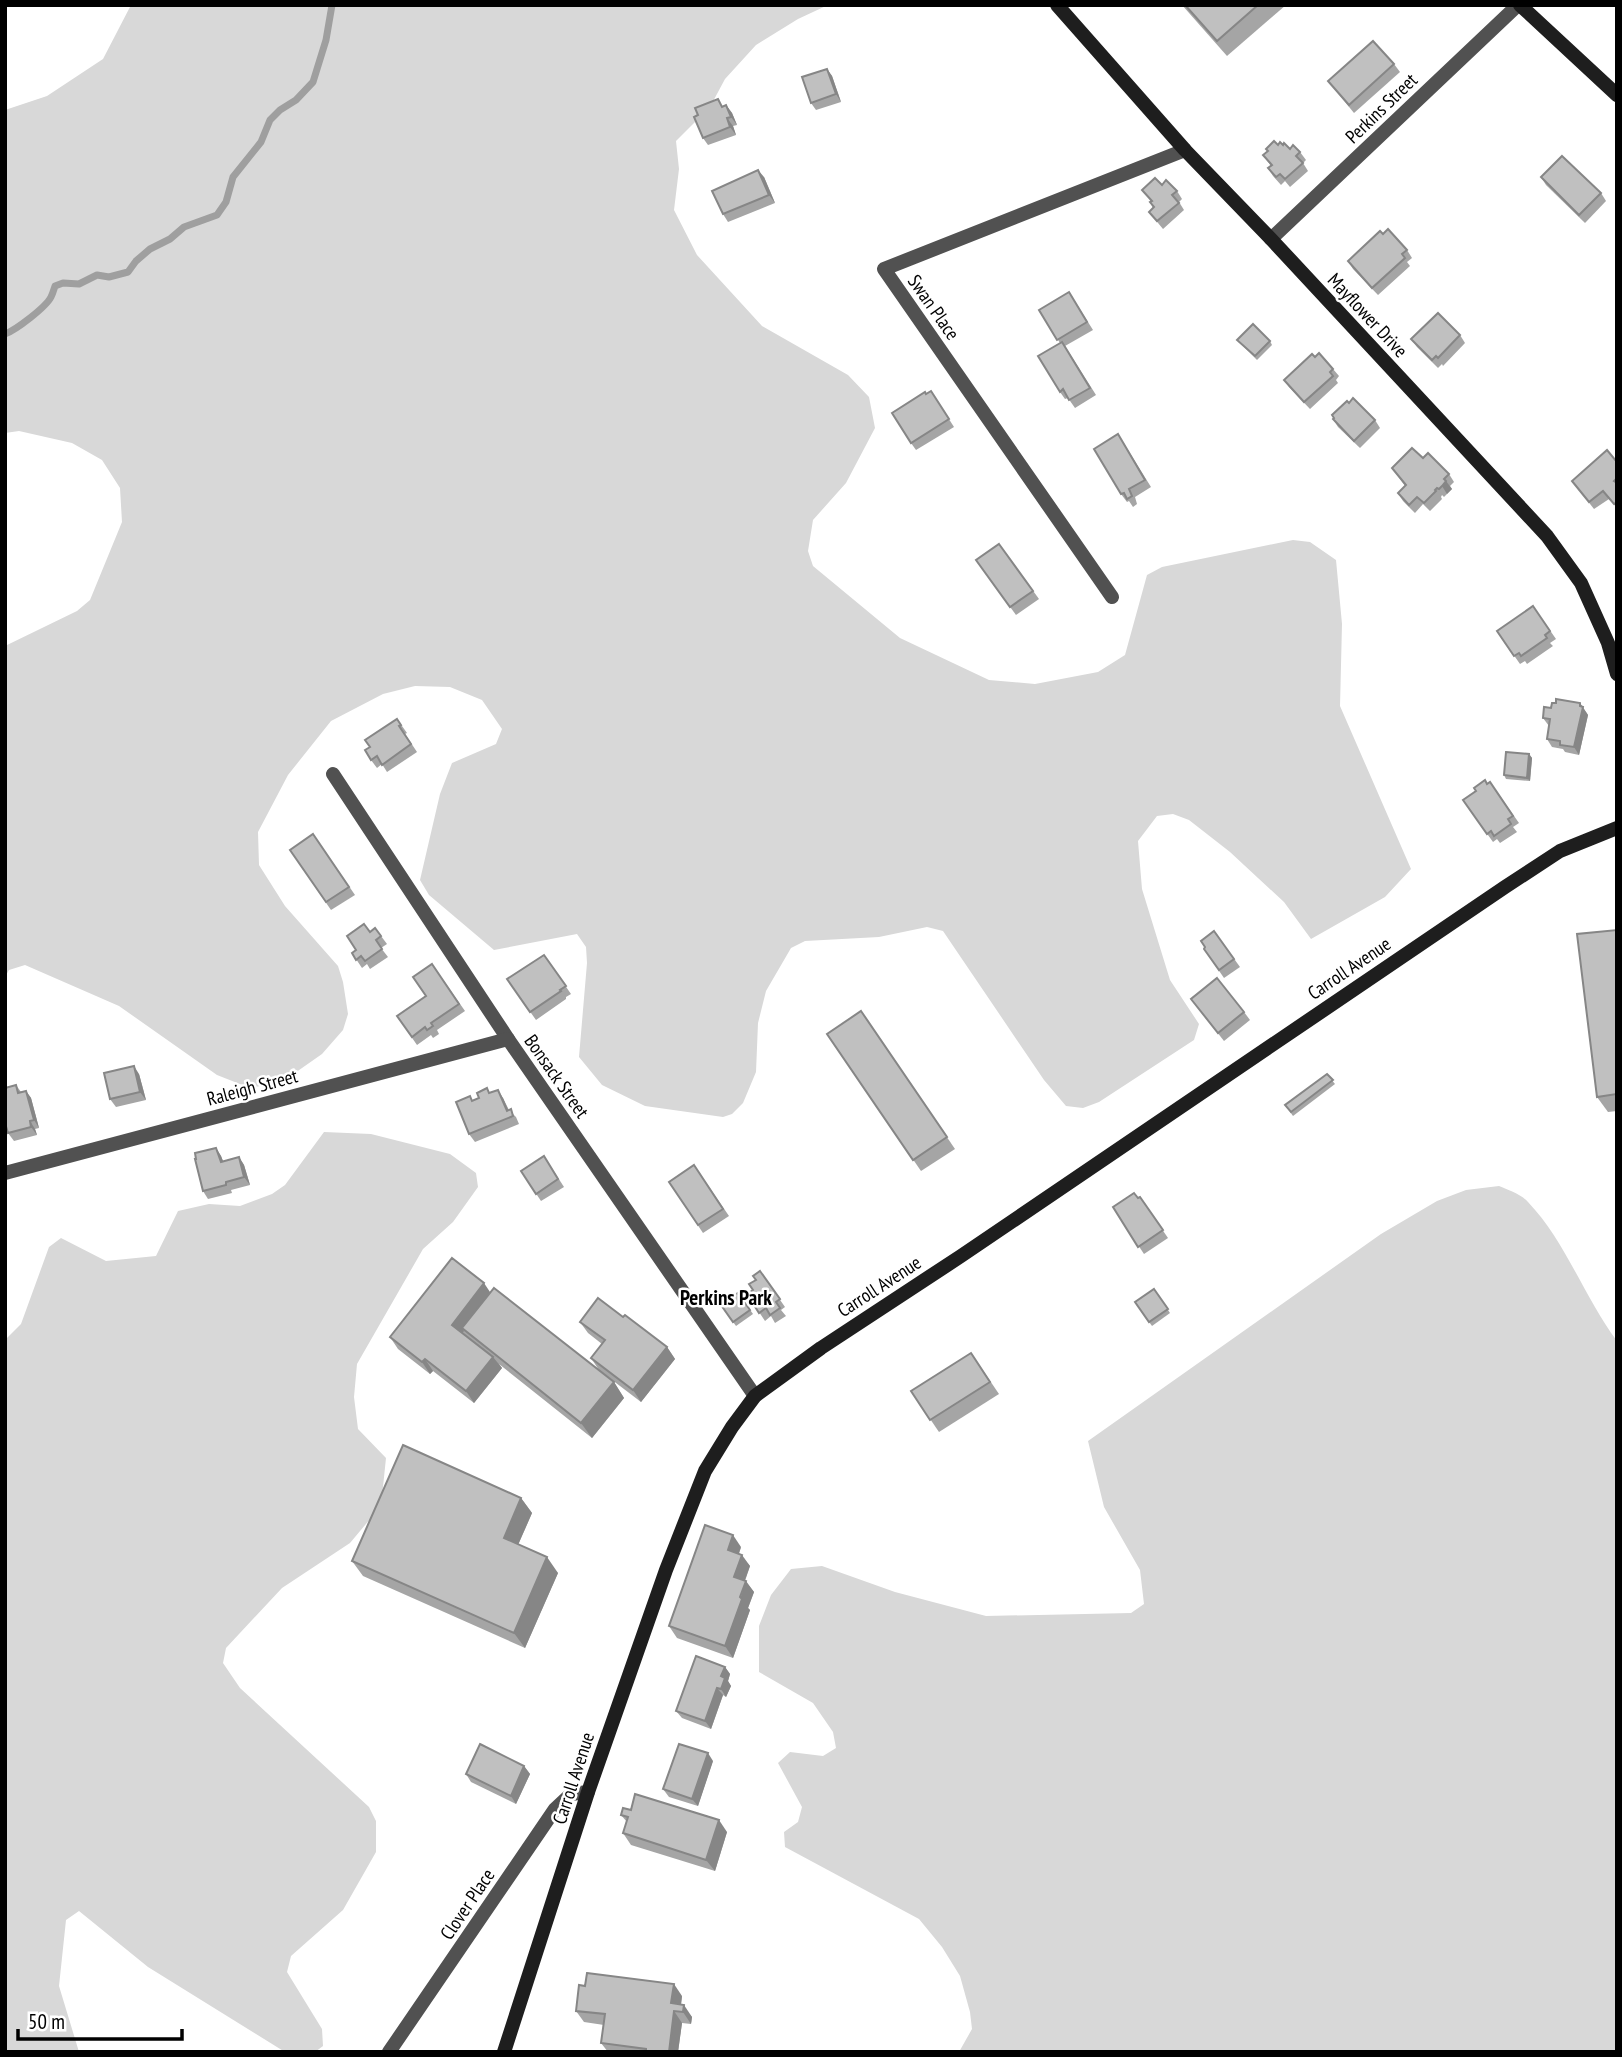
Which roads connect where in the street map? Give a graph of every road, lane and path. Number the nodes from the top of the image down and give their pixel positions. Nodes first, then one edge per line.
1 (1057, 5) edge
2 (1519, 5) edge
3 (1617, 94) edge
4 (1185, 150) junction
5 (1271, 239) junction
6 (1112, 597) dead end
7 (1617, 674) edge
8 (333, 774) dead end
9 (1617, 828) edge
10 (508, 1038) junction
11 (5, 1173) edge
12 (755, 1396) junction
13 (588, 1792) junction
14 (388, 2052) edge
15 (505, 2052) edge

1 - 4 street, Mayflower Drive
2 - 3 street
2 - 5 street, Perkins Street
4 - 5 street, Mayflower Drive
4 - 6 street, Swan Place
5 - 7 street, Mayflower Drive
8 - 10 street, Bonsack Street
9 - 12 street, Carroll Avenue
10 - 11 street, Raleigh Street
10 - 12 street, Bonsack Street
12 - 13 street, Carroll Avenue
13 - 14 street, Clover Place
13 - 15 street, Carroll Avenue

